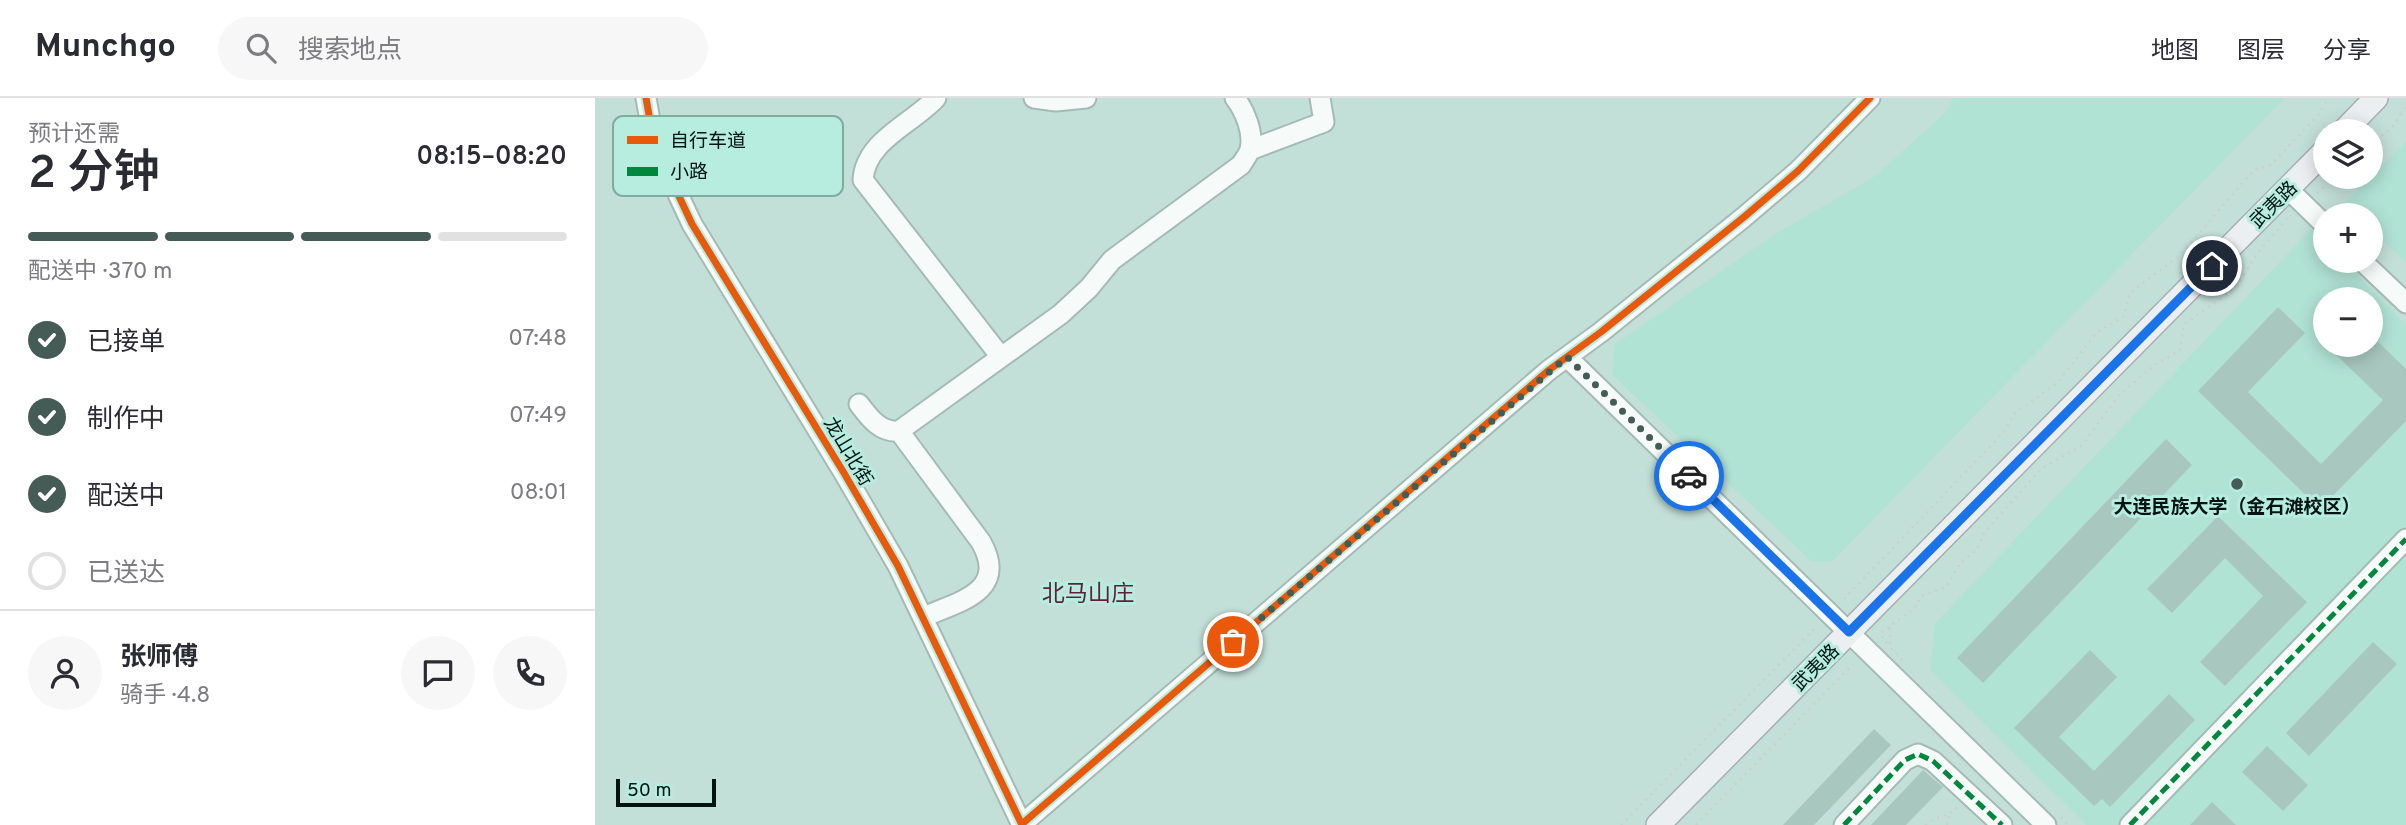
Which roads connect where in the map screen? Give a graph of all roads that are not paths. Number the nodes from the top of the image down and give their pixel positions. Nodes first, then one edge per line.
1 (646, 98) edge
2 (936, 98) edge
3 (1034, 98) edge
4 (1086, 98) edge
5 (1235, 98) edge
6 (1320, 98) edge
7 (1870, 98) edge
8 (2375, 98) edge
9 (650, 116) edge
10 (2355, 119) edge
11 (1250, 150) junction
12 (2313, 170) edge
13 (679, 196) edge
14 (2295, 197) junction
15 (2313, 214) edge
16 (2375, 273) edge
17 (2406, 303) edge
18 (1001, 357) junction
19 (1567, 357) junction
20 (859, 404) dead end
21 (899, 431) junction
22 (2406, 540) edge
23 (923, 617) junction
24 (1849, 632) junction
25 (2052, 820) edge
26 (1022, 824) edge
27 (1658, 825) edge
28 (1844, 825) edge
29 (2001, 825) edge
30 (2130, 825) edge

1 - 9 street, 龙山北街
2 - 18 street
3 - 4 street
5 - 11 street
6 - 11 street
7 - 19 street
8 - 10 main road
11 - 18 street
12 - 14 main road, 武夷路
13 - 23 street, 龙山北街
14 - 15 street
14 - 24 main road, 武夷路
16 - 17 street
18 - 21 street
19 - 24 street
19 - 26 street
20 - 21 street
21 - 23 street
22 - 30 street
23 - 26 street, 龙山北街
24 - 25 street
24 - 27 main road, 武夷路
28 - 29 street

